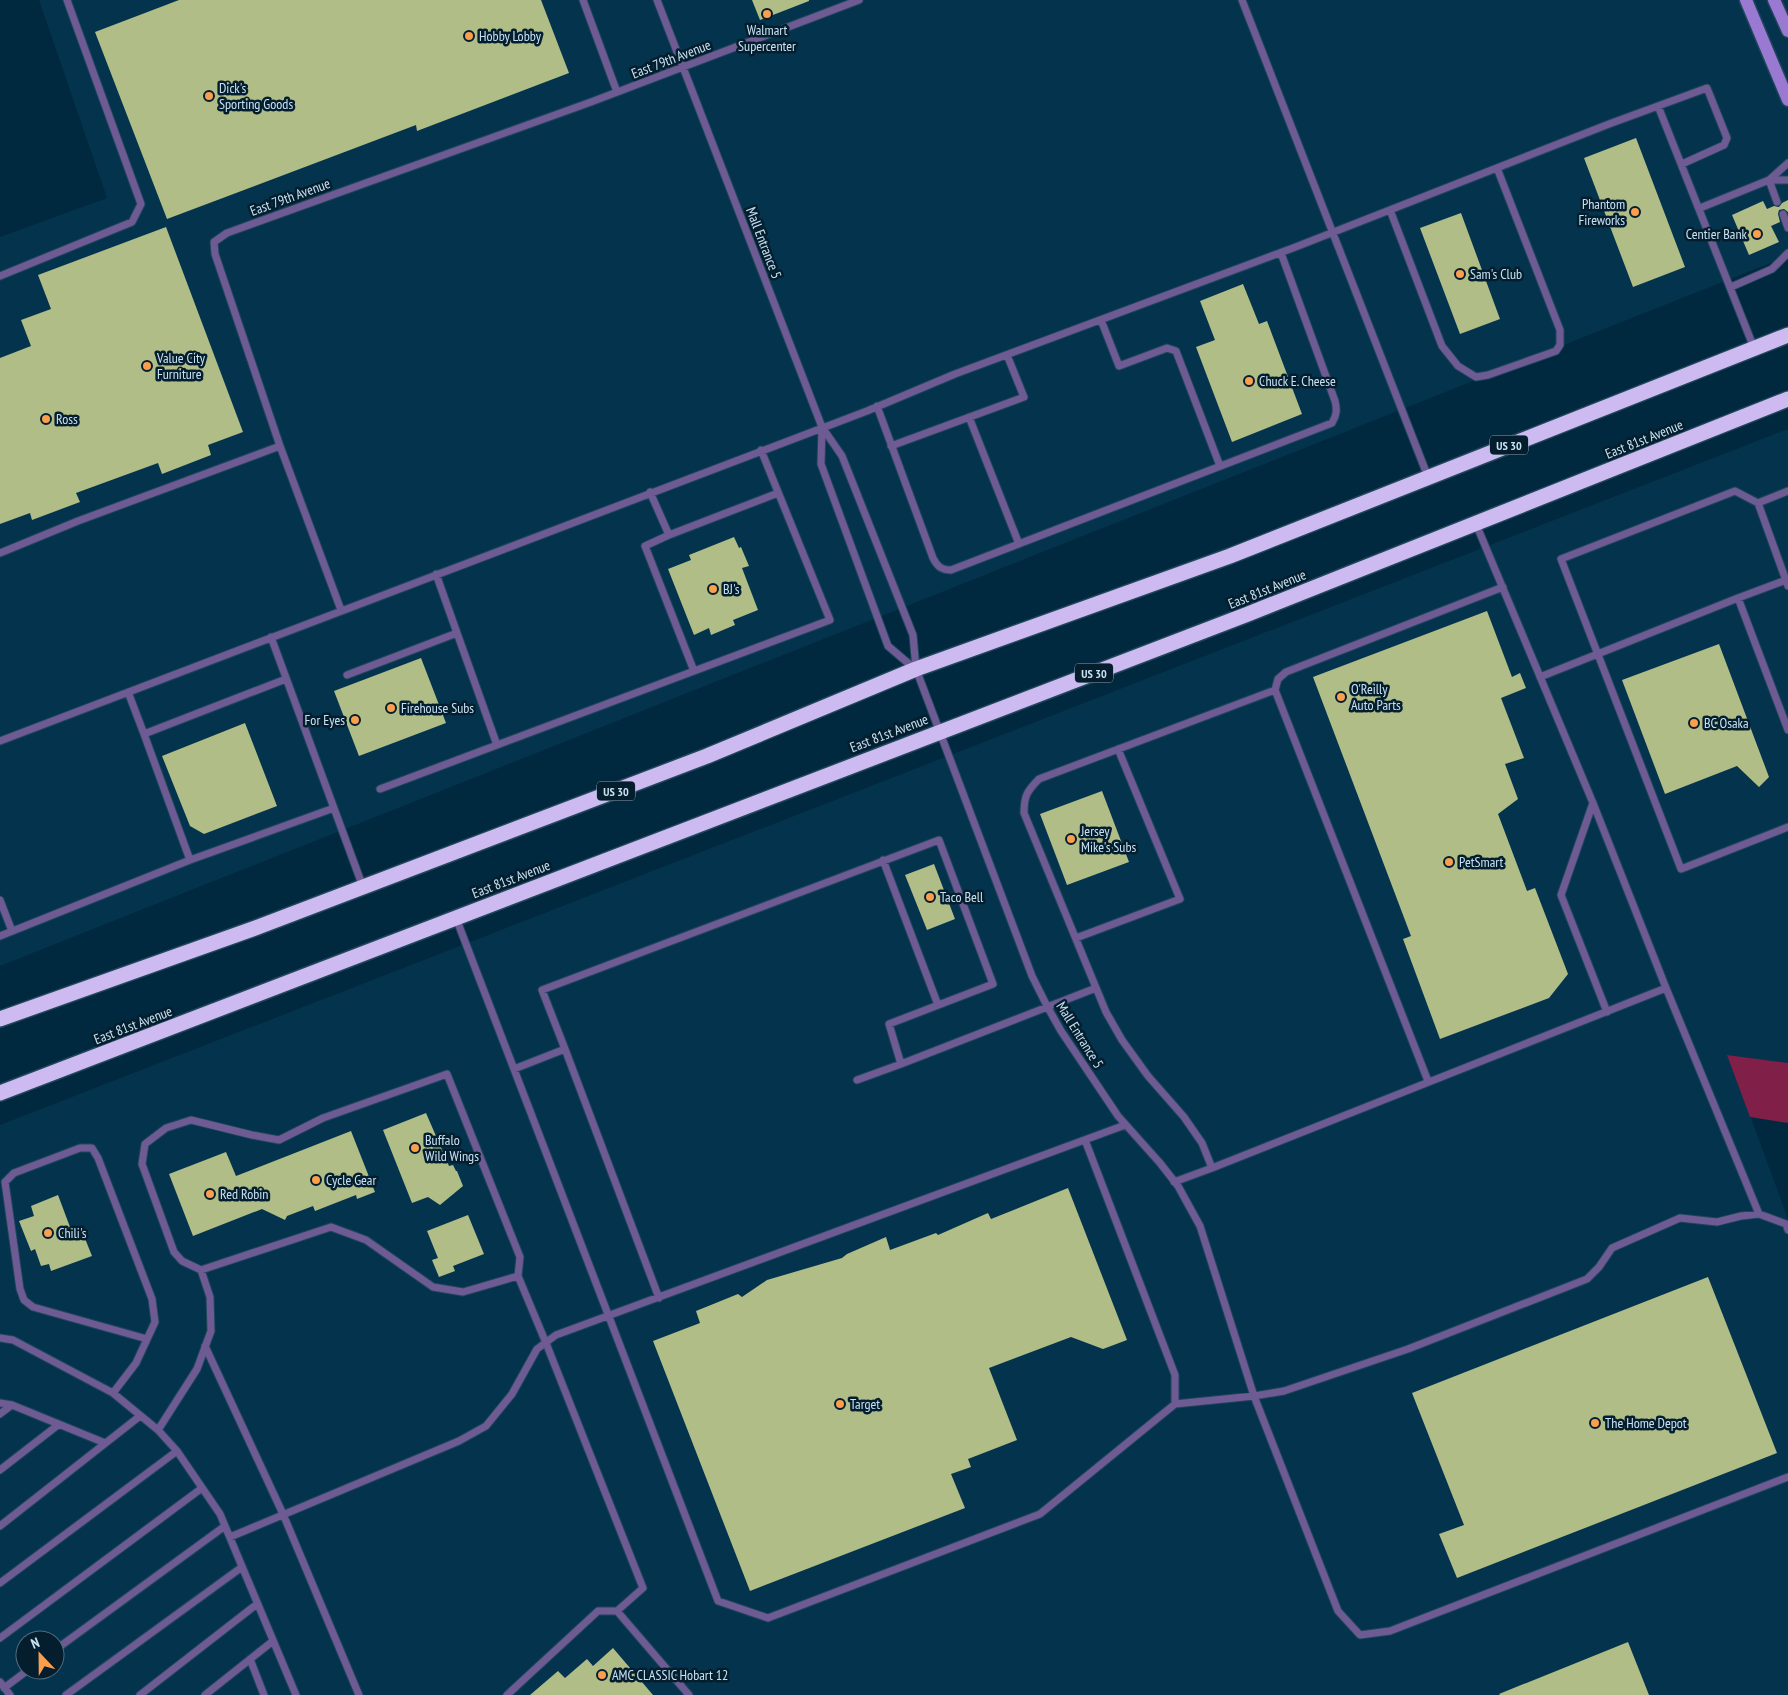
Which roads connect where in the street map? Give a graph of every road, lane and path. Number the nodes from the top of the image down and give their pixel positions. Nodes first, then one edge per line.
1 (67, 0) edge
2 (583, 0) edge
3 (657, 0) edge
4 (859, 0) edge
5 (1242, 0) edge
6 (1746, 0) edge
7 (1774, 0) edge
8 (1786, 23) edge
9 (682, 68) junction
10 (618, 92) junction
11 (1788, 100) edge
12 (1658, 106) junction
13 (1788, 163) edge
14 (1682, 164) junction
15 (1496, 168) junction
16 (1769, 180) junction
17 (1788, 180) edge
18 (1777, 202) dead end
19 (1700, 208) junction
20 (1390, 210) junction
21 (1783, 214) dead end
22 (1788, 228) edge
23 (1333, 233) junction
24 (1281, 252) junction
25 (1788, 253) edge
26 (0, 276) edge
27 (1730, 287) junction
28 (1101, 320) junction
29 (1788, 335) edge
30 (1754, 348) junction
31 (1007, 355) junction
32 (1788, 399) edge
33 (876, 406) junction
34 (969, 417) junction
35 (822, 427) junction
36 (280, 446) junction
37 (891, 446) junction
38 (761, 450) junction
39 (1220, 466) junction
40 (1428, 477) junction
41 (1788, 491) edge
42 (650, 492) junction
43 (778, 493) junction
44 (1758, 503) junction
45 (1476, 524) junction
46 (670, 535) junction
47 (1019, 544) junction
48 (0, 553) edge
49 (436, 574) junction
50 (1787, 583) edge
51 (1503, 587) junction
52 (1738, 598) junction
53 (341, 610) junction
54 (457, 633) junction
55 (271, 637) junction
56 (1598, 654) junction
57 (916, 669) junction
58 (694, 671) junction
59 (347, 675) dead end
60 (1540, 677) junction
61 (286, 678) junction
62 (1275, 690) junction
63 (128, 692) junction
64 (1788, 730) edge
65 (940, 731) junction
66 (144, 734) junction
67 (0, 741) edge
68 (497, 745) junction
69 (1118, 749) junction
70 (380, 789) dead end
71 (1593, 803) junction
72 (334, 808) junction
73 (1788, 827) edge
74 (190, 860) junction
75 (883, 860) junction
76 (363, 887) junction
77 (0, 900) edge
78 (456, 918) junction
79 (12, 931) junction
80 (0, 936) edge
81 (1076, 938) junction
82 (1096, 988) junction
83 (1666, 988) junction
84 (938, 1005) junction
85 (1047, 1006) junction
86 (1607, 1012) junction
87 (0, 1019) edge
88 (565, 1049) junction
89 (901, 1064) junction
90 (514, 1069) junction
91 (857, 1080) dead end
92 (1428, 1082) junction
93 (0, 1093) edge
94 (1126, 1125) junction
95 (1085, 1140) junction
96 (1212, 1168) junction
97 (1174, 1182) junction
98 (1759, 1214) junction
99 (1788, 1230) edge
100 (201, 1270) junction
101 (518, 1276) junction
102 (659, 1298) junction
103 (609, 1317) junction
104 (0, 1338) edge
105 (147, 1339) junction
106 (546, 1343) junction
107 (205, 1346) junction
108 (113, 1393) junction
109 (1254, 1396) junction
110 (0, 1403) edge
111 (1175, 1404) junction
112 (12, 1405) junction
113 (0, 1414) edge
114 (140, 1416) junction
115 (58, 1425) junction
116 (158, 1430) junction
117 (104, 1443) junction
118 (177, 1451) junction
119 (0, 1470) edge
120 (1788, 1477) edge
121 (202, 1488) junction
122 (283, 1514) junction
123 (0, 1526) edge
124 (225, 1526) junction
125 (230, 1537) junction
126 (242, 1567) junction
127 (0, 1583) edge
128 (257, 1604) junction
129 (617, 1611) junction
130 (0, 1638) edge
131 (273, 1641) junction
132 (65, 1643) edge
133 (250, 1659) junction
134 (15, 1678) edge
135 (2, 1685) edge
136 (10, 1695) edge
137 (66, 1695) edge
138 (140, 1695) edge
139 (205, 1695) edge
140 (264, 1695) edge
141 (296, 1695) edge
142 (360, 1695) edge
143 (507, 1695) edge
144 (689, 1695) edge

1 - 26 lane
2 - 10 lane
3 - 9 lane, Mall Entrance 5
4 - 9 lane, East 79th Avenue
5 - 23 lane
6 - 11 street
7 - 8 street
9 - 10 lane, East 79th Avenue
9 - 35 lane, Mall Entrance 5
10 - 36 lane, East 79th Avenue
12 - 14 lane
12 - 14 lane
12 - 15 lane
13 - 16 lane
14 - 19 lane
15 - 20 lane
15 - 20 lane
16 - 17 lane
16 - 18 lane
16 - 19 lane
19 - 27 lane
20 - 23 lane
21 - 22 lane
23 - 24 lane
23 - 40 lane
24 - 28 lane
24 - 39 lane
25 - 27 lane
27 - 30 lane
28 - 31 lane
28 - 39 lane
29 - 30 highway, US 30
30 - 40 highway, US 30
31 - 33 lane
31 - 34 lane
32 - 45 highway, East 81st Avenue / US 30
33 - 35 lane
33 - 37 lane
34 - 37 lane
34 - 47 lane
35 - 38 lane
35 - 57 lane, Mall Entrance 5
35 - 57 lane, Mall Entrance 5
36 - 48 lane
36 - 53 lane
37 - 47 lane
38 - 42 lane
38 - 43 lane
39 - 47 lane
40 - 57 highway, US 30
41 - 44 lane
42 - 46 lane
42 - 49 lane
43 - 46 lane
43 - 58 lane
44 - 50 lane
44 - 56 lane
45 - 51 lane
45 - 65 highway, East 81st Avenue / US 30
46 - 58 lane
49 - 53 lane
49 - 54 lane
50 - 52 lane
51 - 60 lane
51 - 62 lane
52 - 56 lane
52 - 64 lane
53 - 55 lane
54 - 59 lane
54 - 68 lane
55 - 61 lane
55 - 63 lane
56 - 60 lane
56 - 73 lane
57 - 65 lane, Mall Entrance 5
57 - 76 highway, US 30
58 - 68 lane
60 - 71 lane
61 - 66 lane
61 - 72 lane
62 - 69 lane
62 - 92 lane
63 - 66 lane
63 - 67 lane
65 - 78 highway, East 81st Avenue / US 30
65 - 85 lane, Mall Entrance 5
66 - 74 lane
68 - 70 lane
69 - 81 lane
69 - 81 lane
71 - 83 lane
71 - 86 lane
72 - 74 lane
72 - 76 lane
74 - 79 lane
75 - 84 lane
75 - 84 lane
75 - 88 lane
76 - 87 highway, US 30
77 - 79 lane
78 - 90 lane
78 - 93 highway, East 81st Avenue / US 30
79 - 80 lane
81 - 82 lane
82 - 85 lane
82 - 96 lane
83 - 86 lane
83 - 98 lane
84 - 89 lane
85 - 89 lane
85 - 94 lane, Mall Entrance 5
86 - 92 lane
88 - 90 lane
88 - 102 lane
89 - 91 lane
90 - 103 lane
92 - 96 lane
94 - 95 lane
94 - 97 lane, Mall Entrance 5
95 - 102 lane
95 - 111 lane
96 - 97 lane
97 - 109 lane, Mall Entrance 5
98 - 99 lane
98 - 109 lane
100 - 101 lane
100 - 101 lane
100 - 107 lane
101 - 106 lane
102 - 103 lane
103 - 106 lane
103 - 111 lane
104 - 108 lane
105 - 105 lane
105 - 108 lane
106 - 122 lane
106 - 129 lane
107 - 116 lane
107 - 122 lane
108 - 114 lane
109 - 111 lane
109 - 120 lane, Mall Entrance 5
110 - 112 lane
112 - 113 lane
112 - 115 lane
114 - 116 lane
114 - 117 lane
115 - 117 lane
115 - 119 lane
116 - 118 lane
117 - 123 lane
118 - 121 lane
118 - 127 lane
121 - 124 lane
121 - 130 lane
122 - 125 lane
122 - 142 lane
124 - 125 lane
124 - 132 lane
125 - 126 lane
126 - 128 lane
126 - 137 lane
128 - 131 lane
128 - 138 lane
129 - 143 lane
129 - 144 lane
131 - 133 lane
131 - 141 lane
133 - 139 lane
133 - 140 lane
134 - 135 lane
135 - 136 lane

